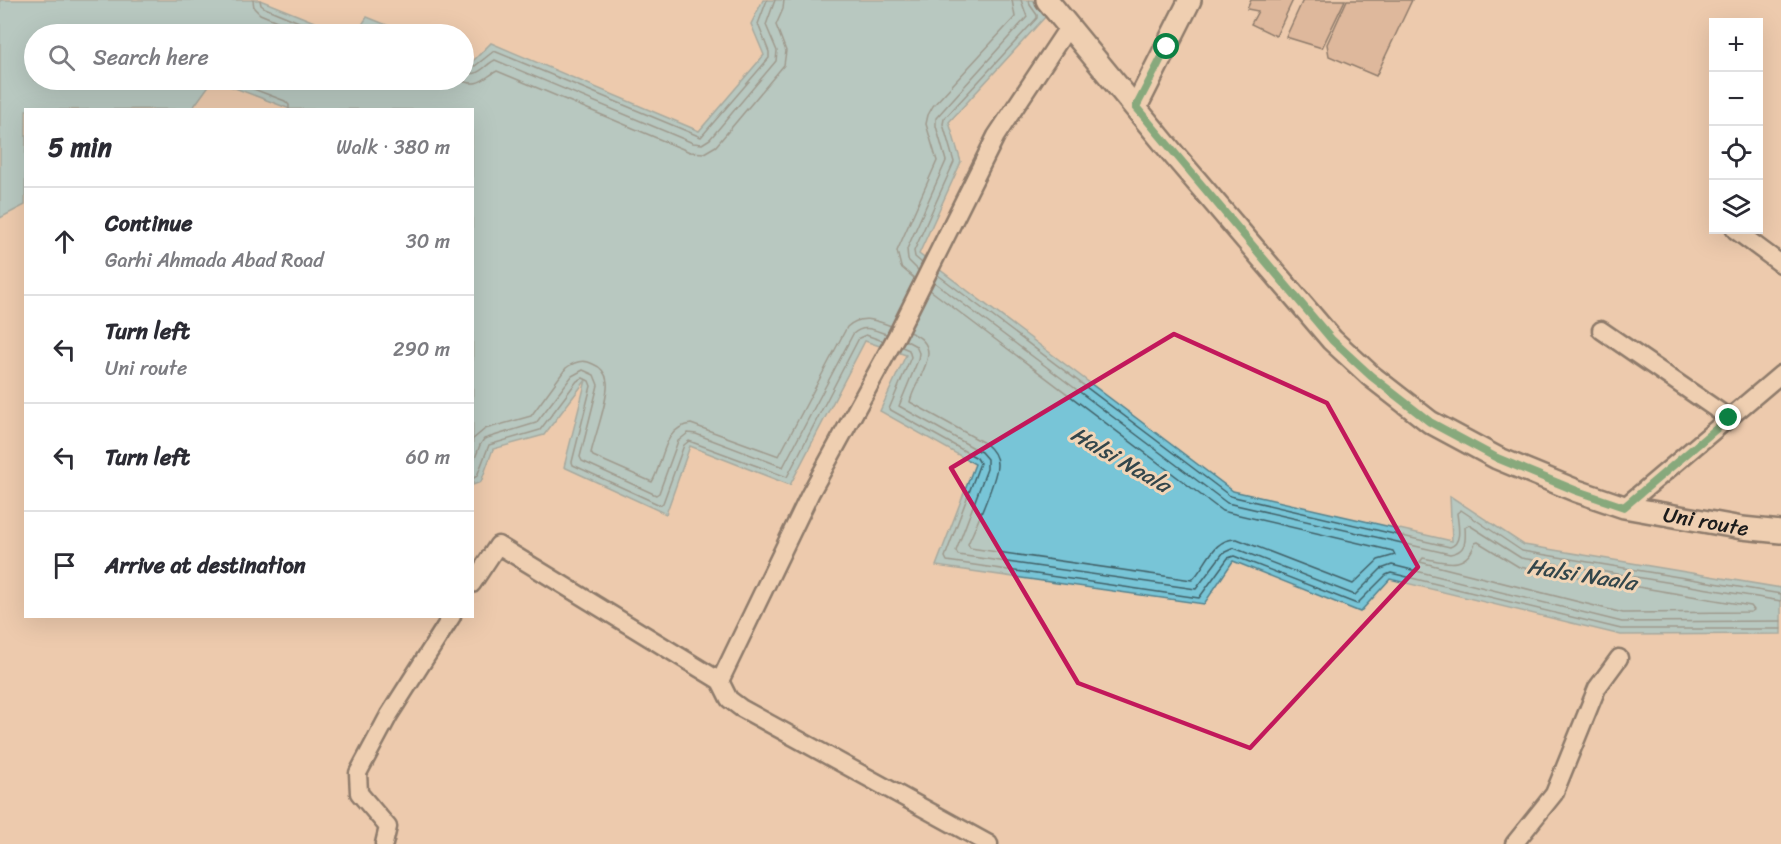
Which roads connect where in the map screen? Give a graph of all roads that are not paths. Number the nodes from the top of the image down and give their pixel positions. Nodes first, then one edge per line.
1 (1047, 0) edge
2 (1190, 0) edge
3 (1069, 26) junction
4 (1136, 107) junction
5 (1740, 234) edge
6 (1781, 264) edge
7 (1601, 330) dead end
8 (1781, 374) edge
9 (1729, 418) junction
10 (1624, 507) junction
11 (1781, 532) edge
12 (474, 581) edge
13 (451, 618) edge
14 (1619, 658) dead end
15 (720, 681) junction
16 (384, 844) edge
17 (989, 844) edge
18 (1514, 844) edge

1 - 3 street, Uni route
2 - 4 street
3 - 4 street, Uni route
3 - 15 street
4 - 10 street, Uni route
5 - 6 street
7 - 9 street
8 - 9 street
9 - 10 street
10 - 11 street, Uni route
12 - 15 street
13 - 16 street
14 - 18 street
15 - 17 street

